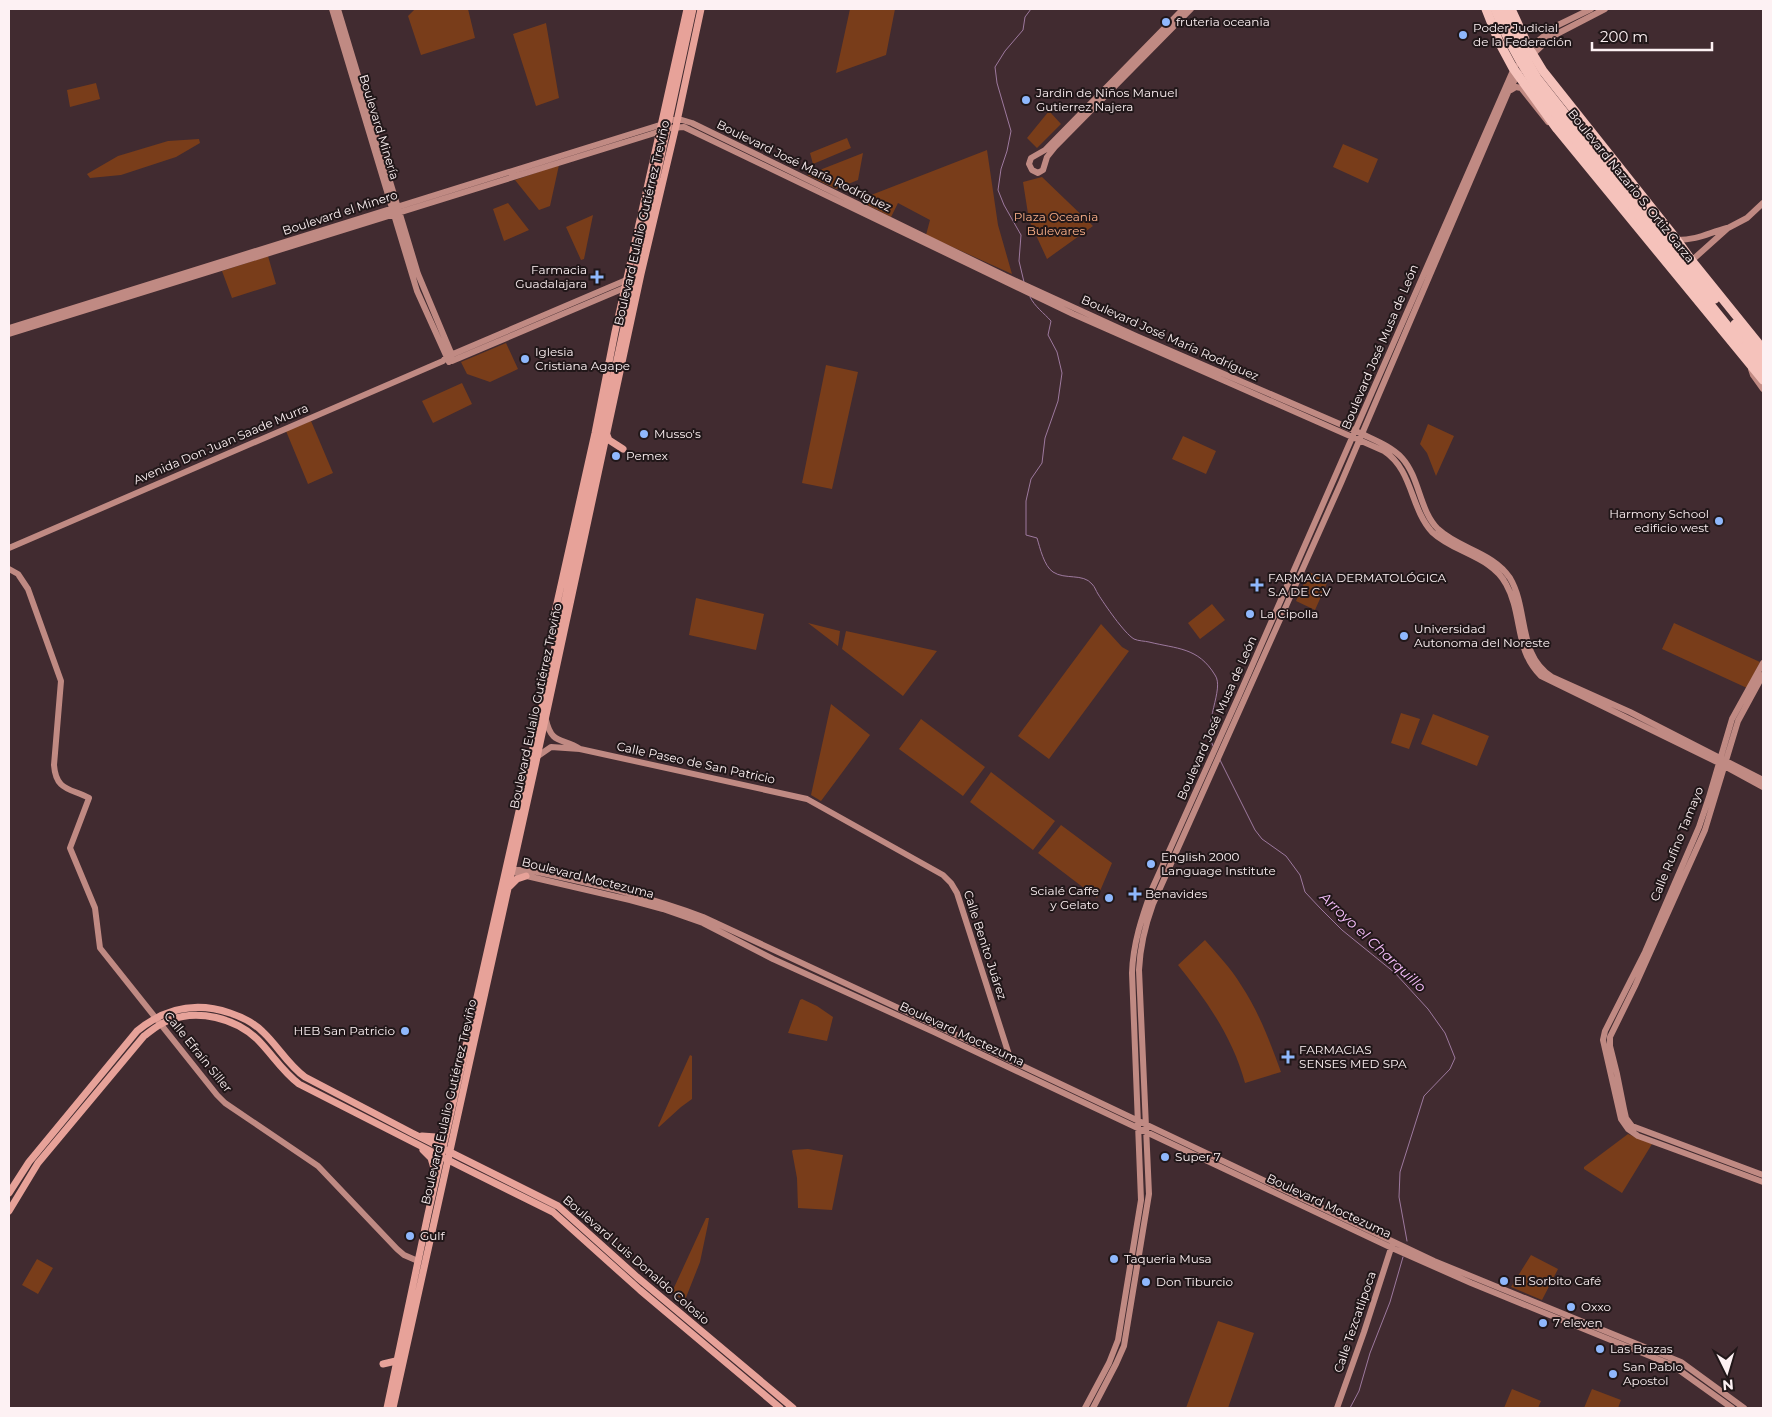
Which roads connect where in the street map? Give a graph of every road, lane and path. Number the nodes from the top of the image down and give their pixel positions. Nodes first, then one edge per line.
1 (332, 9) edge
2 (338, 9) edge
3 (687, 9) edge
4 (692, 9) edge
5 (701, 9) edge
6 (1183, 9) edge
7 (1191, 9) edge
8 (1486, 9) edge
9 (1495, 9) edge
10 (1503, 9) edge
11 (1511, 9) edge
12 (1590, 9) edge
13 (1605, 9) edge
14 (1583, 19) junction
15 (1567, 20) junction
16 (1524, 37) junction
17 (1499, 42) junction
18 (1530, 51) junction
19 (1516, 71) junction
20 (1543, 71) junction
21 (1530, 89) junction
22 (1509, 90) junction
23 (676, 123) junction
24 (664, 127) junction
25 (1557, 129) junction
26 (1618, 166) junction
27 (1615, 185) junction
28 (1630, 195) junction
29 (1763, 203) edge
30 (1621, 207) junction
31 (396, 210) junction
32 (1728, 228) junction
33 (1677, 240) junction
34 (1435, 247) junction
35 (1692, 261) junction
36 (1432, 272) junction
37 (1676, 274) junction
38 (633, 280) junction
39 (1720, 326) junction
40 (9, 328) edge
41 (9, 334) edge
42 (1763, 349) edge
43 (449, 359) junction
44 (1391, 359) junction
45 (1763, 359) edge
46 (1751, 365) junction
47 (1763, 370) edge
48 (1763, 380) edge
49 (1763, 389) edge
50 (606, 435) junction
51 (1357, 436) junction
52 (604, 447) junction
53 (623, 449) dead end
54 (594, 460) junction
55 (9, 548) edge
56 (9, 569) edge
57 (560, 614) junction
58 (1763, 663) edge
59 (1763, 676) edge
60 (545, 719) junction
61 (580, 749) junction
62 (538, 756) junction
63 (1722, 762) junction
64 (1763, 780) edge
65 (1763, 787) edge
66 (807, 799) joint
67 (512, 843) junction
68 (512, 870) junction
69 (526, 876) junction
70 (505, 889) junction
71 (155, 1018) junction
72 (160, 1024) junction
73 (1010, 1060) junction
74 (1013, 1070) junction
75 (468, 1072) junction
76 (458, 1076) junction
77 (308, 1088) junction
78 (350, 1101) junction
79 (1138, 1121) junction
80 (448, 1122) junction
81 (1146, 1124) junction
82 (1630, 1128) junction
83 (1138, 1129) junction
84 (412, 1133) junction
85 (1146, 1133) junction
86 (419, 1146) junction
87 (445, 1155) junction
88 (460, 1166) junction
89 (444, 1174) junction
90 (436, 1175) junction
91 (1763, 1175) edge
92 (1763, 1182) edge
93 (9, 1193) edge
94 (9, 1211) edge
95 (429, 1244) junction
96 (1392, 1245) junction
97 (418, 1261) junction
98 (415, 1309) junction
99 (401, 1342) junction
100 (404, 1357) junction
101 (396, 1361) junction
102 (383, 1364) dead end
103 (394, 1373) junction
104 (397, 1389) junction
105 (387, 1408) edge
106 (393, 1408) edge
107 (780, 1408) edge
108 (793, 1408) edge
109 (1085, 1408) edge
110 (1093, 1408) edge
111 (1337, 1408) edge
112 (1732, 1408) edge
113 (1744, 1408) edge

1 - 31 street, Boulevard Minería
2 - 31 street, Boulevard Minería
3 - 24 main road, Boulevard Eulalio Gutiérrez Treviño
4 - 24 main road, Boulevard Eulalio Gutiérrez Treviño
5 - 23 main road, Boulevard Eulalio Gutiérrez Treviño
6 - 7 street
8 - 17 highway
9 - 27 highway, Boulevard Nazario S. Ortiz Garza, bridge
10 - 27 highway, Boulevard Nazario S. Ortiz Garza, bridge
11 - 16 highway
12 - 15 street
13 - 14 street
14 - 15 street
14 - 18 street
15 - 18 street
16 - 17 highway
16 - 18 highway
17 - 19 highway
18 - 19 street
18 - 20 highway
19 - 21 highway
19 - 22 street, Boulevard José Musa de León
19 - 34 street, Boulevard José Musa de León
20 - 21 highway
20 - 26 highway
21 - 25 highway
22 - 25 street
22 - 36 street, Boulevard José Musa de León
23 - 24 street, Boulevard el Minero
23 - 38 main road, Boulevard Eulalio Gutiérrez Treviño
23 - 51 street, Boulevard José María Rodríguez
24 - 31 street, Boulevard el Minero
24 - 38 main road, Boulevard Eulalio Gutiérrez Treviño
25 - 30 highway
26 - 28 highway
26 - 33 highway
27 - 28 highway, Boulevard Nazario S. Ortiz Garza
27 - 30 highway
27 - 47 highway, Boulevard Nazario S. Ortiz Garza, bridge
28 - 45 highway, Boulevard Nazario S. Ortiz Garza, bridge
29 - 32 street
30 - 37 highway
31 - 40 street, Boulevard el Minero
31 - 41 street, Boulevard el Minero
31 - 43 street, Boulevard Minería
32 - 33 street
32 - 35 street
33 - 35 highway
34 - 36 street
34 - 44 street, Boulevard José Musa de León
35 - 37 street
35 - 42 highway
36 - 44 street, Boulevard José Musa de León
37 - 39 highway
38 - 43 street, Avenida Don Juan Saade Murra
38 - 50 main road, Boulevard Eulalio Gutiérrez Treviño
38 - 54 main road, Boulevard Eulalio Gutiérrez Treviño
38 - 57 main road, Boulevard Eulalio Gutiérrez Treviño
39 - 46 highway
39 - 47 highway
43 - 55 street, Avenida Don Juan Saade Murra
44 - 51 street, Boulevard José Musa de León
46 - 48 highway
46 - 49 street
50 - 52 main road, Boulevard Eulalio Gutiérrez Treviño
50 - 53 main road
51 - 63 street, Boulevard José María Rodríguez
51 - 79 street, Boulevard José Musa de León
51 - 81 street, Boulevard José Musa de León
52 - 54 main road
52 - 60 main road, Boulevard Eulalio Gutiérrez Treviño
54 - 57 main road, Boulevard Eulalio Gutiérrez Treviño
56 - 71 street, Calle Efraín Siller
57 - 67 main road, Boulevard Eulalio Gutiérrez Treviño
58 - 63 street, Calle Rufino Tamayo
59 - 63 street, Calle Rufino Tamayo
60 - 61 street, Calle Paseo de San Patricio
60 - 62 main road, Boulevard Eulalio Gutiérrez Treviño
61 - 62 street, Calle Paseo de San Patricio
61 - 66 street, Calle Paseo de San Patricio
62 - 68 main road, Boulevard Eulalio Gutiérrez Treviño
63 - 64 street
63 - 65 street
63 - 82 street, Calle Rufino Tamayo
63 - 82 street, Calle Rufino Tamayo
66 - 73 street, Calle Benito Juárez
67 - 68 main road
67 - 70 main road, Boulevard Eulalio Gutiérrez Treviño
68 - 69 street, Boulevard Moctezuma
68 - 70 main road, Boulevard Eulalio Gutiérrez Treviño
68 - 73 street, Boulevard Moctezuma
69 - 70 main road
69 - 74 street, Boulevard Moctezuma
70 - 75 main road, Boulevard Eulalio Gutiérrez Treviño
70 - 76 main road, Boulevard Eulalio Gutiérrez Treviño
71 - 72 street, Calle Efraín Siller
71 - 78 main road, Boulevard Luis Donaldo Colosio
71 - 93 main road, Boulevard Luis Donaldo Colosio
72 - 77 main road, Boulevard Luis Donaldo Colosio
72 - 94 main road, Boulevard Luis Donaldo Colosio
72 - 97 street, Calle Efraín Siller
73 - 74 street, Calle Benito Juárez
73 - 79 street, Boulevard Moctezuma
74 - 83 street, Boulevard Moctezuma
75 - 76 main road
75 - 87 main road, Boulevard Eulalio Gutiérrez Treviño
76 - 80 main road, Boulevard Eulalio Gutiérrez Treviño
77 - 78 main road
77 - 86 main road, Boulevard Luis Donaldo Colosio
78 - 84 main road, Boulevard Luis Donaldo Colosio
79 - 81 street, Boulevard Moctezuma
79 - 83 street, Boulevard José Musa de León
80 - 84 main road
80 - 87 main road, Boulevard Eulalio Gutiérrez Treviño
81 - 85 street, Boulevard José Musa de León
81 - 96 street, Boulevard Moctezuma
82 - 91 street
82 - 92 street
83 - 85 street, Boulevard Moctezuma
83 - 109 street, Boulevard José Musa de León
84 - 87 main road, Boulevard Luis Donaldo Colosio
85 - 96 street, Boulevard Moctezuma
85 - 110 street, Boulevard José Musa de León
86 - 87 main road, Boulevard Luis Donaldo Colosio
86 - 90 main road
87 - 88 main road, Boulevard Luis Donaldo Colosio
87 - 89 main road, Boulevard Eulalio Gutiérrez Treviño
87 - 90 main road, Boulevard Eulalio Gutiérrez Treviño
87 - 108 main road, Boulevard Luis Donaldo Colosio
88 - 89 main road
88 - 107 main road, Boulevard Luis Donaldo Colosio
89 - 95 main road, Boulevard Eulalio Gutiérrez Treviño
90 - 97 main road, Boulevard Eulalio Gutiérrez Treviño
95 - 97 main road
95 - 98 main road, Boulevard Eulalio Gutiérrez Treviño
96 - 111 street, Calle Tezcatlipoca
96 - 112 street
96 - 113 street
97 - 98 main road
97 - 99 main road, Boulevard Eulalio Gutiérrez Treviño
98 - 100 main road, Boulevard Eulalio Gutiérrez Treviño
99 - 100 main road
99 - 101 main road, Boulevard Eulalio Gutiérrez Treviño
100 - 101 main road
100 - 104 main road, Boulevard Eulalio Gutiérrez Treviño
101 - 102 main road
101 - 103 main road, Boulevard Eulalio Gutiérrez Treviño
103 - 104 main road
103 - 105 main road, Boulevard Eulalio Gutiérrez Treviño
104 - 106 main road, Boulevard Eulalio Gutiérrez Treviño

